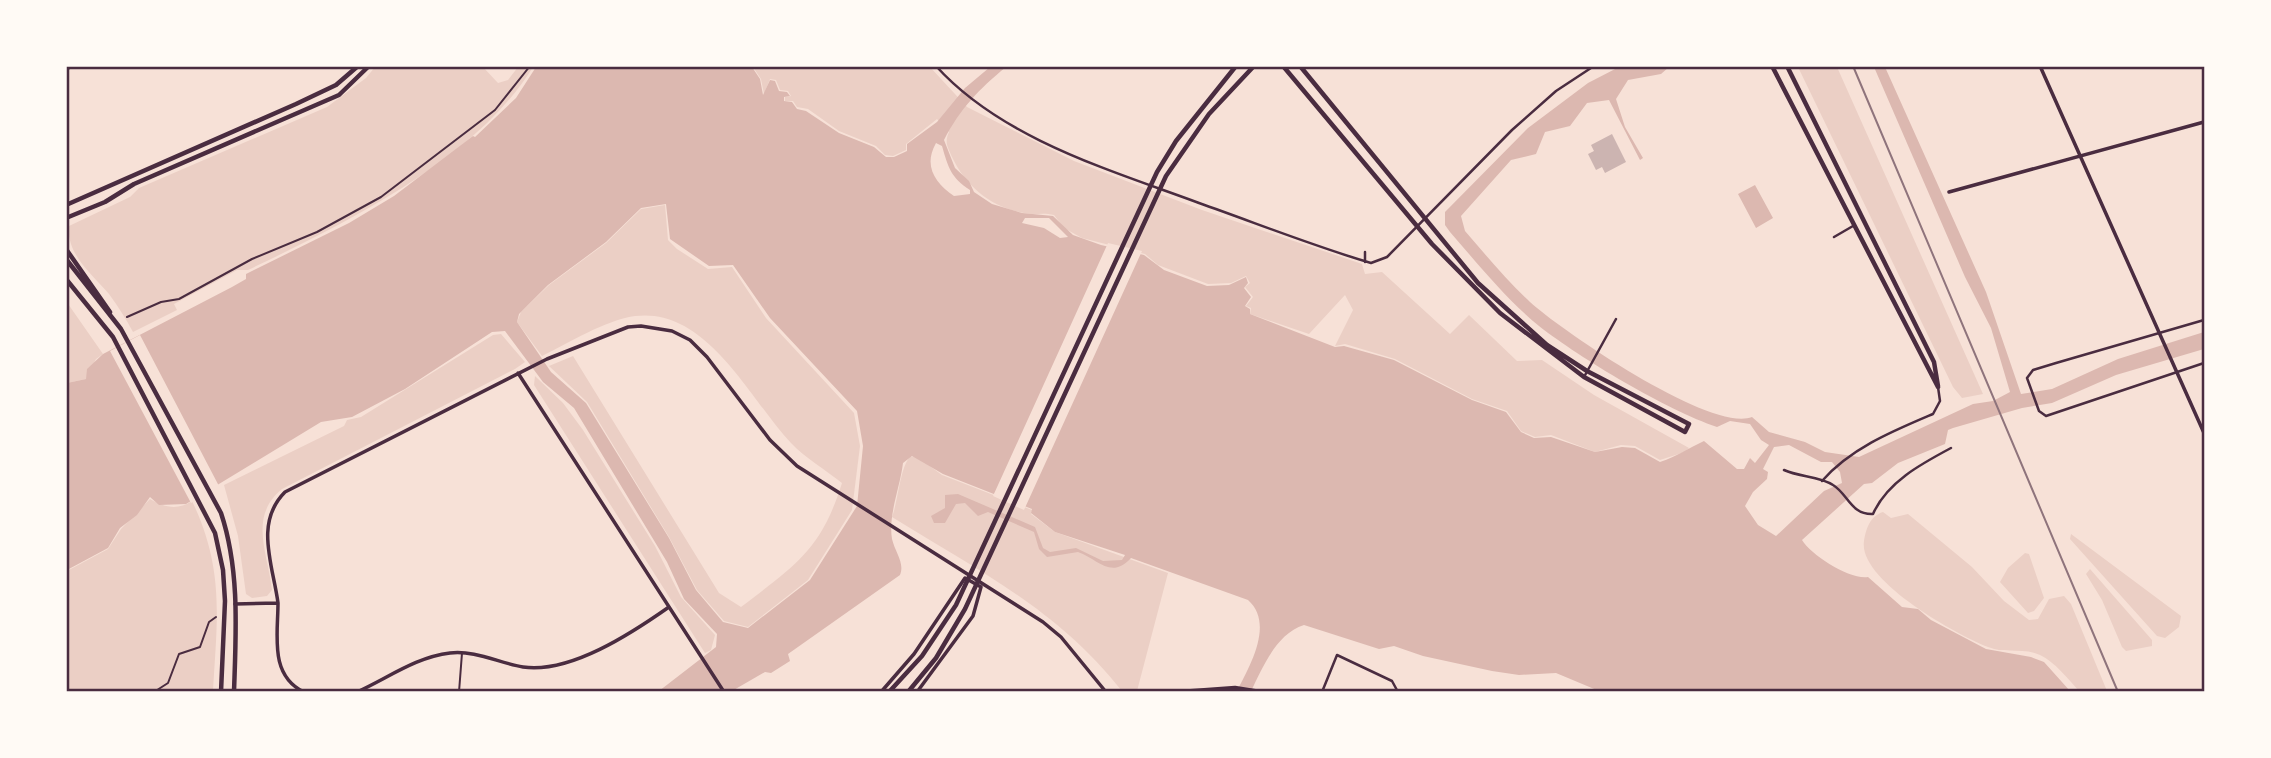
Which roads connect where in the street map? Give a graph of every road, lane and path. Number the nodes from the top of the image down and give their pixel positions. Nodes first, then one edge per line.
1 (74, 66) edge
2 (358, 66) edge
3 (369, 66) edge
4 (530, 66) edge
5 (936, 66) edge
6 (1236, 66) edge
7 (1254, 66) edge
8 (1283, 66) edge
9 (1300, 66) edge
10 (1594, 66) edge
11 (1772, 66) edge
12 (1787, 66) edge
13 (2040, 66) edge
14 (66, 69) edge
15 (2204, 122) edge
16 (2081, 156) junction
17 (1950, 192) dead end
18 (66, 205) edge
19 (66, 218) edge
20 (1425, 219) junction
21 (1419, 225) junction
22 (1853, 226) junction
23 (1834, 237) dead end
24 (66, 249) edge
25 (1365, 252) dead end
26 (66, 259) edge
27 (1365, 262) junction
28 (66, 279) edge
29 (112, 316) junction
30 (127, 317) dead end
31 (1616, 319) dead end
32 (2204, 320) edge
33 (2161, 335) junction
34 (2204, 363) edge
35 (2176, 371) junction
36 (518, 373) junction
37 (1586, 373) junction
38 (1938, 387) junction
39 (2204, 433) edge
40 (1951, 448) dead end
41 (1784, 470) dead end
42 (1822, 481) junction
43 (278, 603) junction
44 (235, 604) junction
45 (670, 607) junction
46 (216, 617) dead end
47 (462, 652) junction
48 (154, 691) edge
49 (222, 691) edge
50 (234, 691) edge
51 (304, 691) edge
52 (357, 691) edge
53 (459, 691) edge
54 (724, 691) edge
55 (881, 691) edge
56 (889, 691) edge
57 (908, 691) edge
58 (917, 691) edge
59 (1106, 691) edge
60 (1180, 691) edge
61 (1260, 691) edge
62 (1322, 691) edge
63 (1398, 691) edge

1 - 14 street
2 - 18 main road
3 - 19 main road
4 - 30 path
5 - 27 street
6 - 56 main road
7 - 57 main road
8 - 21 main road
9 - 20 main road
10 - 20 street
11 - 22 main road
12 - 38 main road
13 - 16 street
15 - 16 street
16 - 17 street
16 - 33 street
20 - 21 street
20 - 37 main road
21 - 27 street
21 - 37 main road
22 - 23 street
22 - 38 main road
24 - 29 main road
25 - 27 street
26 - 29 main road
28 - 49 main road
29 - 44 main road
31 - 37 street
32 - 33 street
33 - 35 street
33 - 35 street
34 - 35 street
35 - 39 street
36 - 43 street
36 - 45 street
36 - 59 street
37 - 37 main road
38 - 42 street
40 - 42 street
41 - 42 street
43 - 44 street
43 - 51 street
44 - 50 main road
45 - 47 street
45 - 54 street
46 - 48 path
47 - 52 street
47 - 53 street
55 - 58 street
60 - 61 main road
62 - 63 street

